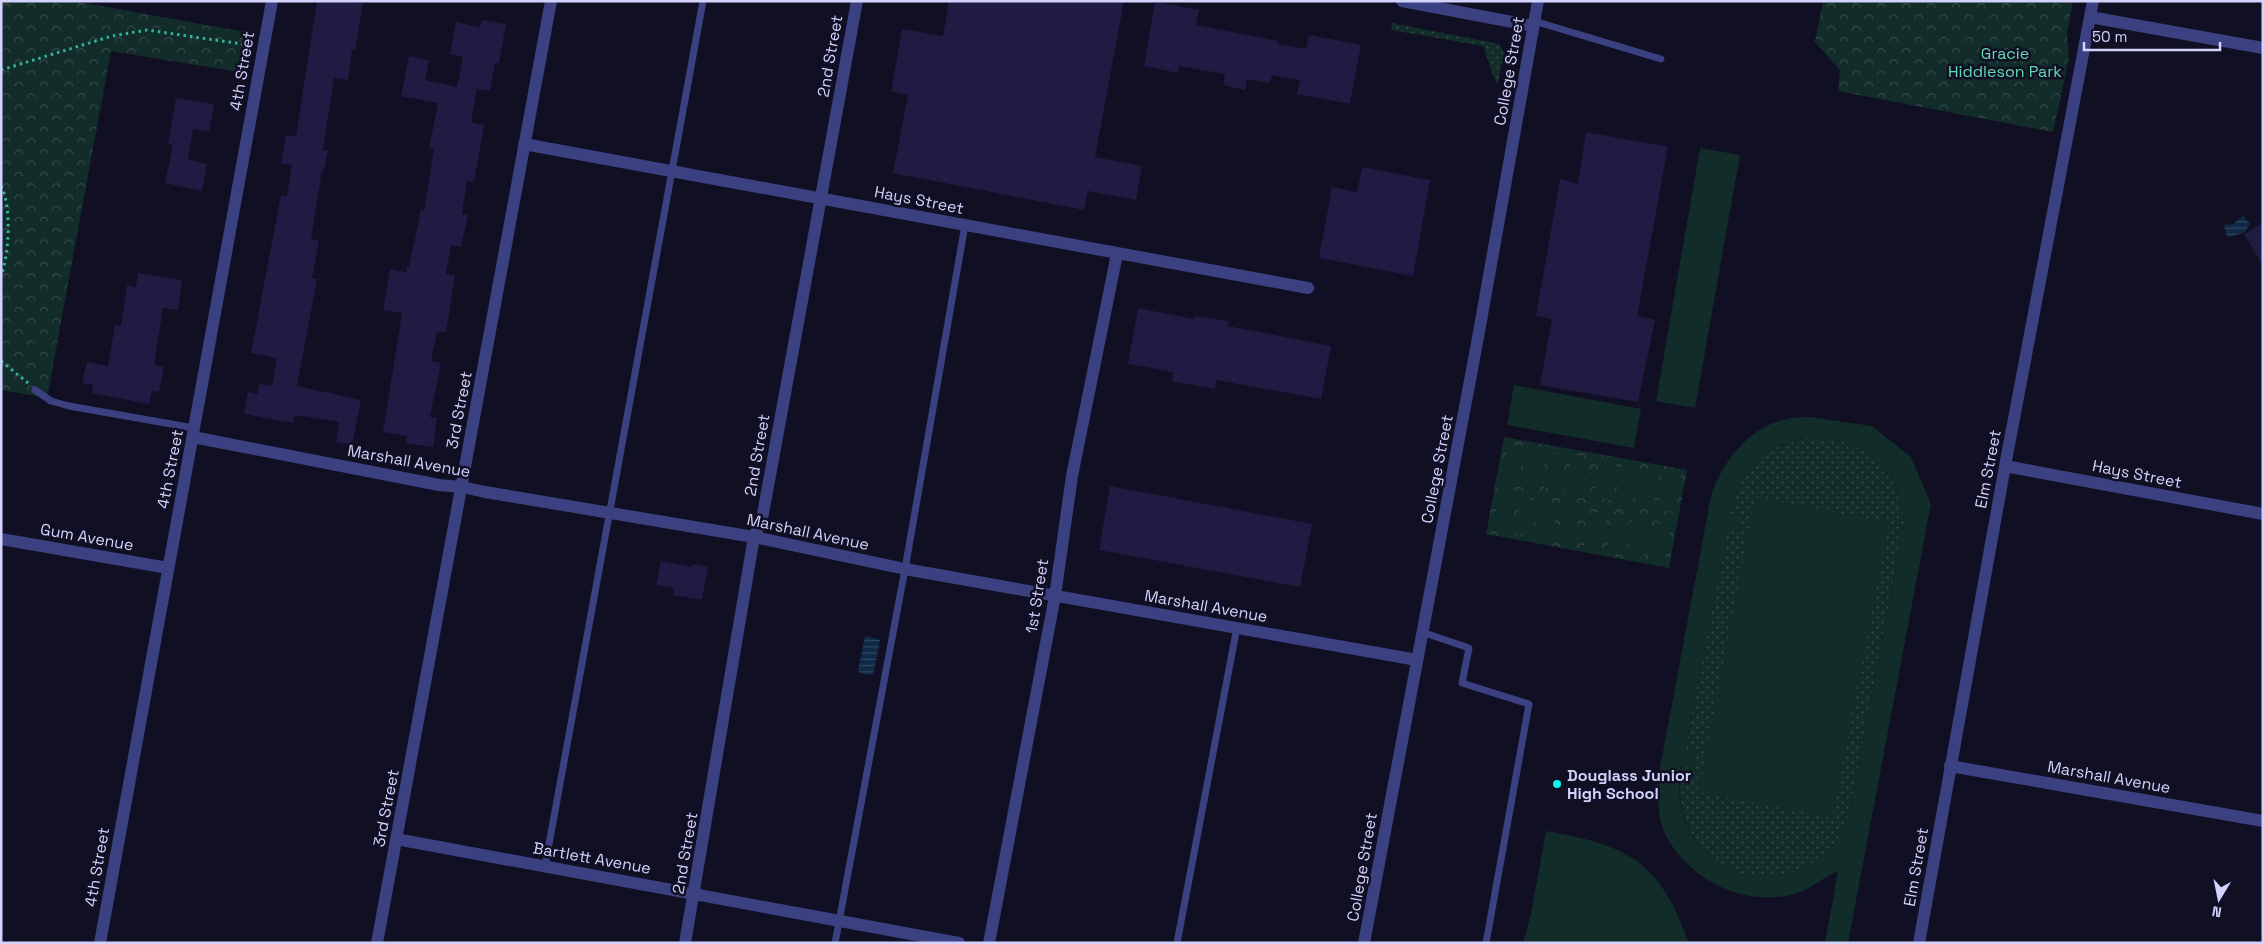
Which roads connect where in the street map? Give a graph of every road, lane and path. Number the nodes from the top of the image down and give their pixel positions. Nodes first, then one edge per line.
1 (272, 1) edge
2 (551, 1) edge
3 (703, 1) edge
4 (857, 1) edge
5 (1402, 1) edge
6 (1538, 1) edge
7 (2093, 1) edge
8 (1423, 3) edge
9 (2090, 17) junction
10 (1534, 23) junction
11 (263, 48) junction
12 (2263, 48) edge
13 (1661, 59) dead end
14 (1, 70) edge
15 (524, 144) junction
16 (672, 171) junction
17 (1, 186) edge
18 (821, 198) junction
19 (965, 225) junction
20 (1116, 254) junction
21 (1, 276) edge
22 (1308, 288) dead end
23 (1, 361) edge
24 (35, 390) joint
25 (194, 432) junction
26 (2005, 466) junction
27 (462, 487) junction
28 (609, 512) junction
29 (2263, 514) edge
30 (754, 537) junction
31 (1, 539) edge
32 (168, 568) junction
33 (905, 569) junction
34 (1055, 596) junction
35 (1237, 627) junction
36 (1422, 632) junction
37 (1417, 660) junction
38 (1950, 766) junction
39 (2263, 821) edge
40 (396, 839) junction
41 (545, 866) junction
42 (694, 894) junction
43 (839, 920) junction
44 (100, 943) edge
45 (377, 943) edge
46 (685, 943) edge
47 (835, 943) edge
48 (959, 943) edge
49 (989, 943) edge
50 (1178, 943) edge
51 (1364, 943) edge
52 (1486, 943) edge
53 (1919, 943) edge

1 - 11 street, 4th Street
2 - 15 street, 3rd Street
3 - 16 lane
4 - 18 street, 2nd Street
5 - 8 street
6 - 10 street, College Street
7 - 9 street, Elm Street
8 - 10 street
9 - 12 street
9 - 26 street, Elm Street
10 - 13 lane
10 - 36 street, College Street
11 - 14 path
11 - 25 street, 4th Street
15 - 16 street, Hays Street
15 - 27 street, 3rd Street
16 - 18 street, Hays Street
16 - 28 lane
17 - 21 path
18 - 19 street, Hays Street
18 - 30 street, 2nd Street
19 - 20 street, Hays Street
19 - 33 lane
20 - 22 street, Hays Street
20 - 34 street, 1st Street
23 - 24 path
24 - 25 lane
25 - 27 street, Marshall Avenue
25 - 32 street, 4th Street
26 - 29 street, Hays Street
26 - 38 street, Elm Street
27 - 28 street, Marshall Avenue
27 - 40 street, 3rd Street
28 - 30 street, Marshall Avenue
28 - 41 lane
30 - 33 street, Marshall Avenue
30 - 42 street, 2nd Street
31 - 32 street, Gum Avenue
32 - 44 street, 4th Street
33 - 34 street, Marshall Avenue
33 - 43 lane
34 - 35 street, Marshall Avenue
34 - 49 street, 1st Street
35 - 37 street, Marshall Avenue
35 - 50 lane
36 - 37 street, College Street
36 - 52 lane
37 - 51 street, College Street
38 - 39 street, Marshall Avenue
38 - 53 street, Elm Street
40 - 41 street, Bartlett Avenue
40 - 45 street, 3rd Street
41 - 42 street, Bartlett Avenue
42 - 43 street, Bartlett Avenue
42 - 46 street, 2nd Street
43 - 47 lane
43 - 48 street, Bartlett Avenue

